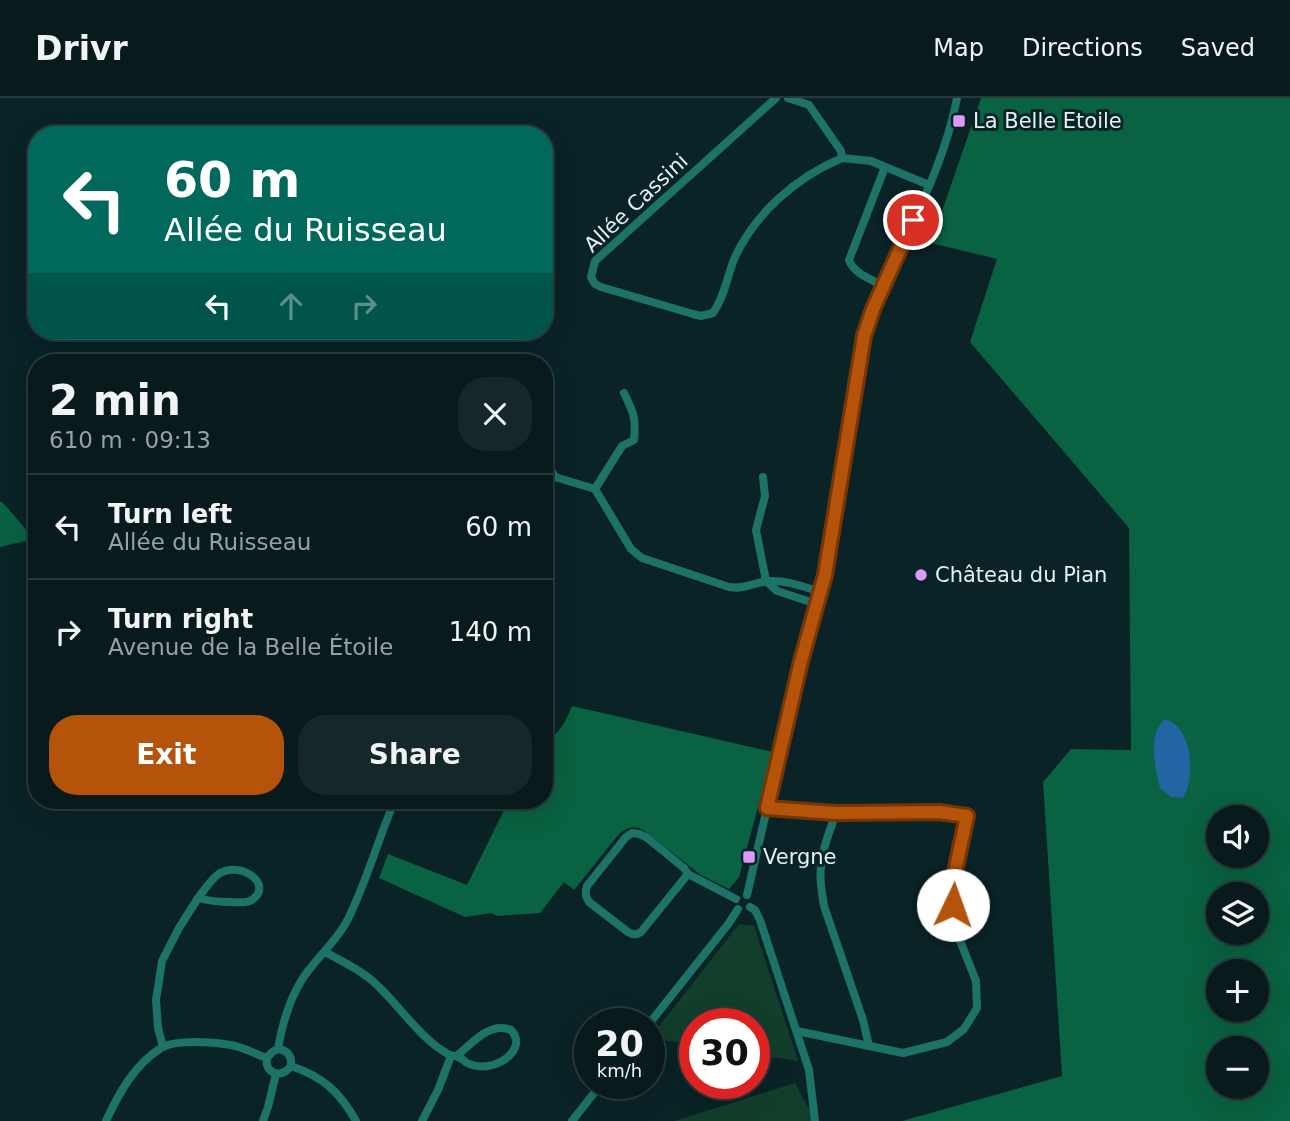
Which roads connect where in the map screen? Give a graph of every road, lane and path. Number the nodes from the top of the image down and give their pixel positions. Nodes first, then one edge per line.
1 (776, 98) edge
2 (788, 98) edge
3 (957, 98) edge
4 (842, 158) junction
5 (885, 167) junction
6 (929, 185) junction
7 (883, 286) junction
8 (624, 393) dead end
9 (553, 474) edge
10 (555, 477) joint
11 (763, 477) dead end
12 (595, 489) junction
13 (766, 581) junction
14 (821, 592) junction
15 (817, 604) junction
16 (767, 808) junction
17 (392, 809) edge
18 (836, 813) junction
19 (688, 874) junction
20 (747, 895) junction
21 (198, 898) junction
22 (736, 899) junction
23 (750, 907) junction
24 (738, 909) junction
25 (325, 952) junction
26 (662, 1008) edge
27 (797, 1031) junction
28 (869, 1046) junction
29 (163, 1047) junction
30 (278, 1049) junction
31 (454, 1056) junction
32 (267, 1058) junction
33 (291, 1066) junction
34 (276, 1074) junction
35 (589, 1099) edge
36 (106, 1121) edge
37 (263, 1121) edge
38 (356, 1121) edge
39 (422, 1121) edge
40 (572, 1121) edge
41 (815, 1121) edge

1 - 4 street, Allée Cassini
2 - 4 street
3 - 6 street
4 - 5 street
5 - 6 street
5 - 7 street
6 - 7 street
7 - 14 street
8 - 12 street
9 - 10 street
10 - 12 street
11 - 13 street
12 - 13 street
13 - 14 street
13 - 15 street
14 - 15 street
15 - 16 street
16 - 18 street
16 - 20 street
17 - 25 street
18 - 28 street
18 - 28 street
19 - 19 street
19 - 22 street
20 - 22 street
20 - 23 street
21 - 21 street
21 - 29 street
22 - 24 street
23 - 24 street
23 - 27 street
24 - 26 street
25 - 30 street
25 - 31 street
27 - 28 street
27 - 41 street
29 - 32 street
29 - 36 street
30 - 32 street
30 - 33 street
31 - 31 street
31 - 39 street
32 - 34 street
33 - 34 street
33 - 38 street
34 - 37 street
35 - 40 street

